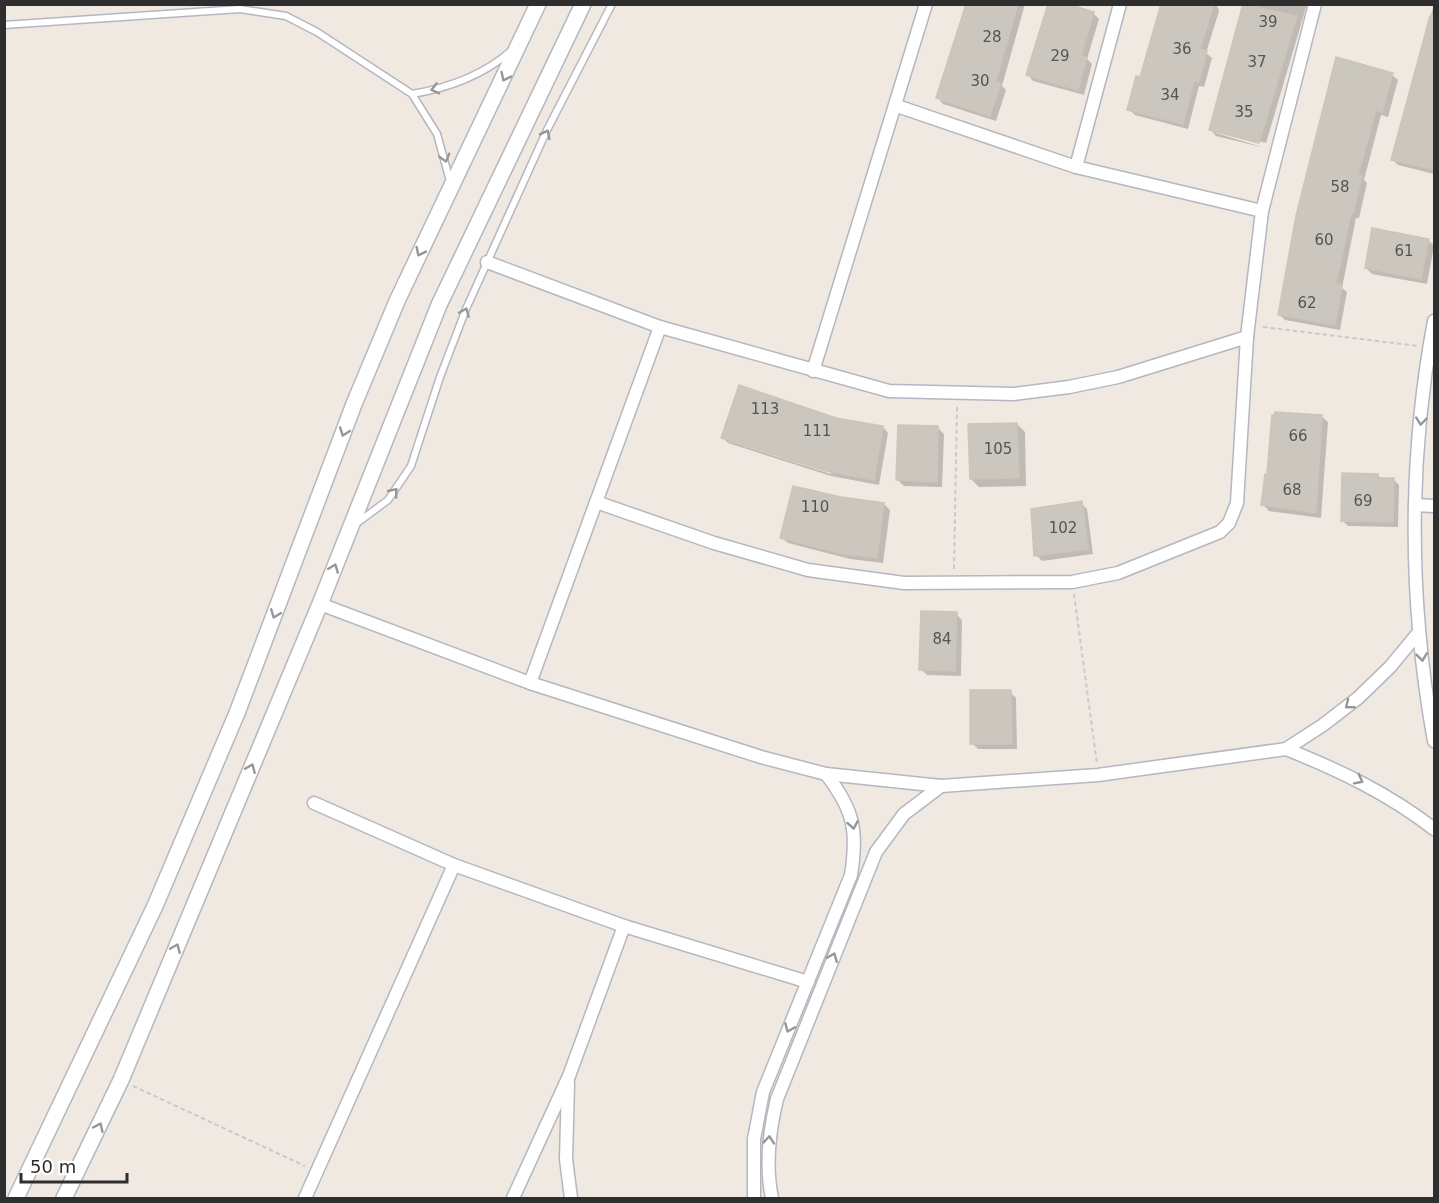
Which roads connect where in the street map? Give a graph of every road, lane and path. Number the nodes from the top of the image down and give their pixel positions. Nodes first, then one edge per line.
1 (538, 4) edge
2 (583, 4) edge
3 (612, 4) edge
4 (926, 4) edge
5 (1119, 4) edge
6 (1316, 4) edge
7 (4, 25) edge
8 (522, 41) junction
9 (412, 94) junction
10 (897, 106) junction
11 (1076, 167) junction
12 (451, 188) junction
13 (1262, 211) junction
14 (487, 262) junction
15 (1434, 321) edge
16 (660, 327) junction
17 (1248, 331) junction
18 (1429, 348) junction
19 (813, 371) junction
20 (957, 395) junction
21 (596, 502) junction
22 (1415, 506) junction
23 (1434, 506) edge
24 (349, 529) junction
25 (1072, 582) junction
26 (954, 583) junction
27 (320, 604) junction
28 (1419, 632) junction
29 (530, 683) junction
30 (1434, 741) edge
31 (1286, 749) junction
32 (826, 774) junction
33 (1098, 775) junction
34 (941, 786) junction
35 (314, 803) dead end
36 (1434, 829) edge
37 (454, 865) junction
38 (851, 875) junction
39 (864, 880) junction
40 (624, 926) junction
41 (808, 982) junction
42 (569, 1076) junction
43 (121, 1080) junction
44 (318, 1172) junction
45 (16, 1198) edge
46 (64, 1198) edge
47 (305, 1198) edge
48 (513, 1198) edge
49 (571, 1198) edge
50 (754, 1198) edge
51 (772, 1198) edge

1 - 8 street
2 - 24 street
14 -> 3 lane
4 - 10 street
5 - 11 street
6 - 13 street
7 - 9 lane
8 -> 9 lane
8 -> 12 street
9 -> 12 lane
10 - 11 street
10 - 19 street
11 - 13 street
12 -> 45 street
13 - 17 street
14 - 16 street
24 -> 14 lane
15 - 18 street
16 - 19 street
16 - 21 street
17 - 18 path
17 - 20 street
17 - 25 street
18 -> 22 street
19 - 20 street
20 - 26 path
21 - 26 street
21 - 29 street
22 - 23 street
22 - 28 street
27 -> 24 street
25 - 26 street
25 - 33 path
27 - 29 street
43 -> 27 street
28 -> 30 street
28 -> 31 street
29 - 32 street
31 - 33 street
31 -> 36 street
32 - 34 street
32 -> 38 street
33 - 34 street
34 - 39 street
35 - 37 street
37 - 40 street
37 - 44 street
38 - 39 street
38 - 41 street
51 -> 39 street
40 - 41 street
40 - 42 street
41 -> 50 street
42 - 48 street
42 - 49 street
43 - 44 path
46 -> 43 street
44 - 47 street

